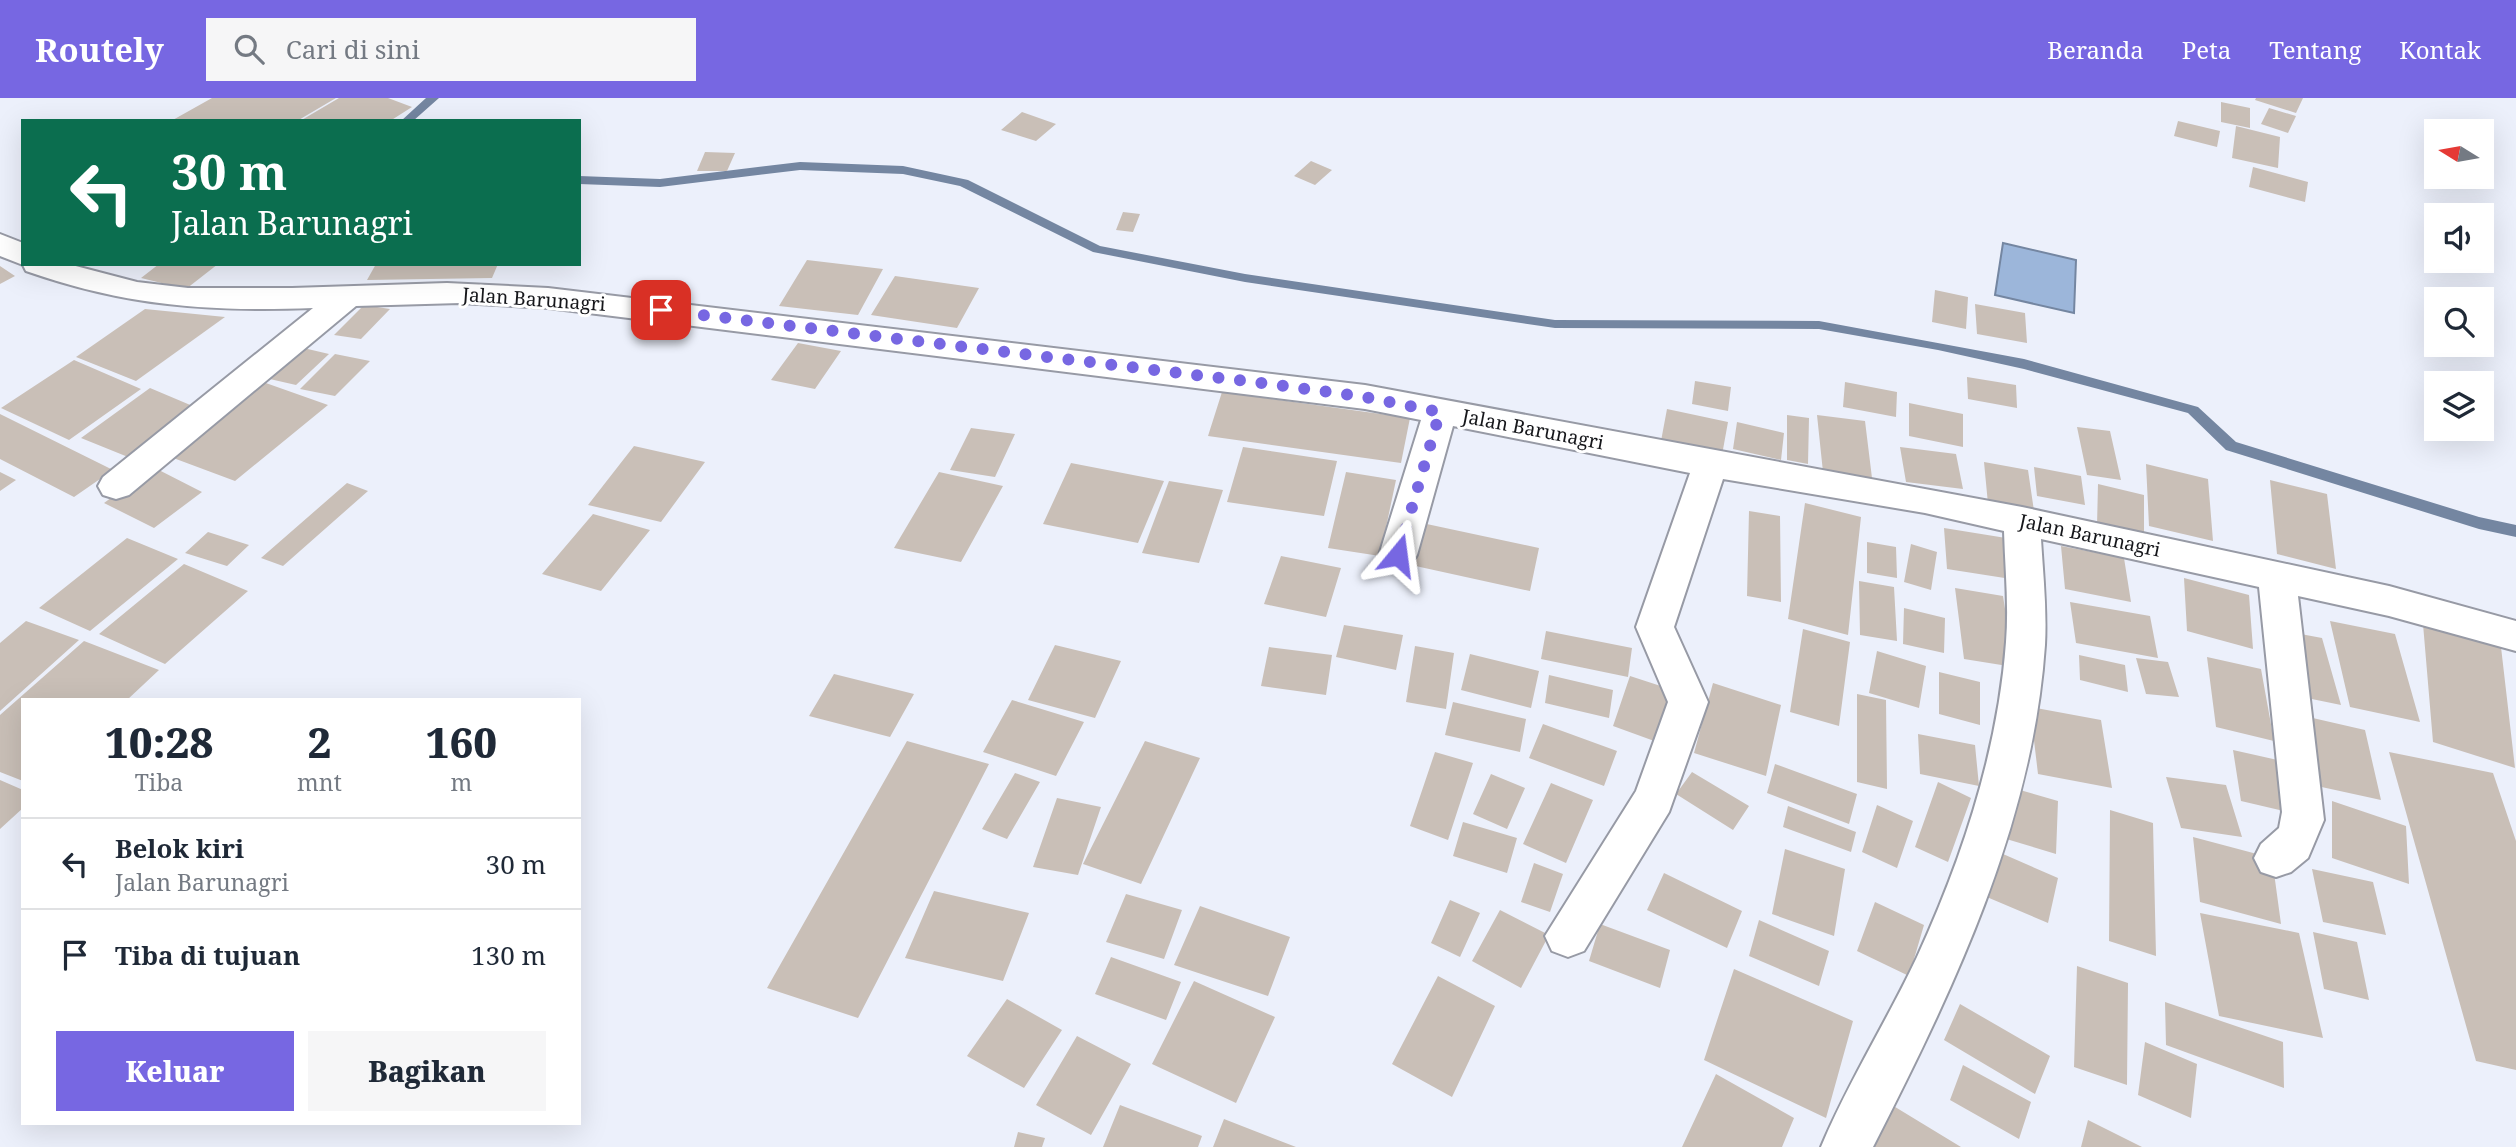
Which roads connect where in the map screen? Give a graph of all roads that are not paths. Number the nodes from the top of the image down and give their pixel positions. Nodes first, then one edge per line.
1 (0, 243) edge
2 (21, 255) edge
3 (42, 266) edge
4 (348, 296) junction
5 (1440, 412) junction
6 (1710, 464) junction
7 (116, 486) dead end
8 (2022, 520) junction
9 (1398, 555) dead end
10 (2277, 576) junction
11 (2516, 636) edge
12 (2276, 858) dead end
13 (1569, 936) dead end
14 (1846, 1147) edge

1 - 2 street
3 - 4 street, Jalan Barunagri
4 - 5 street, Jalan Barunagri
4 - 7 street
5 - 6 street, Jalan Barunagri
5 - 9 street
6 - 8 street, Jalan Barunagri
6 - 13 street
8 - 10 street, Jalan Barunagri
8 - 14 street
10 - 11 street, Jalan Barunagri
10 - 12 street

